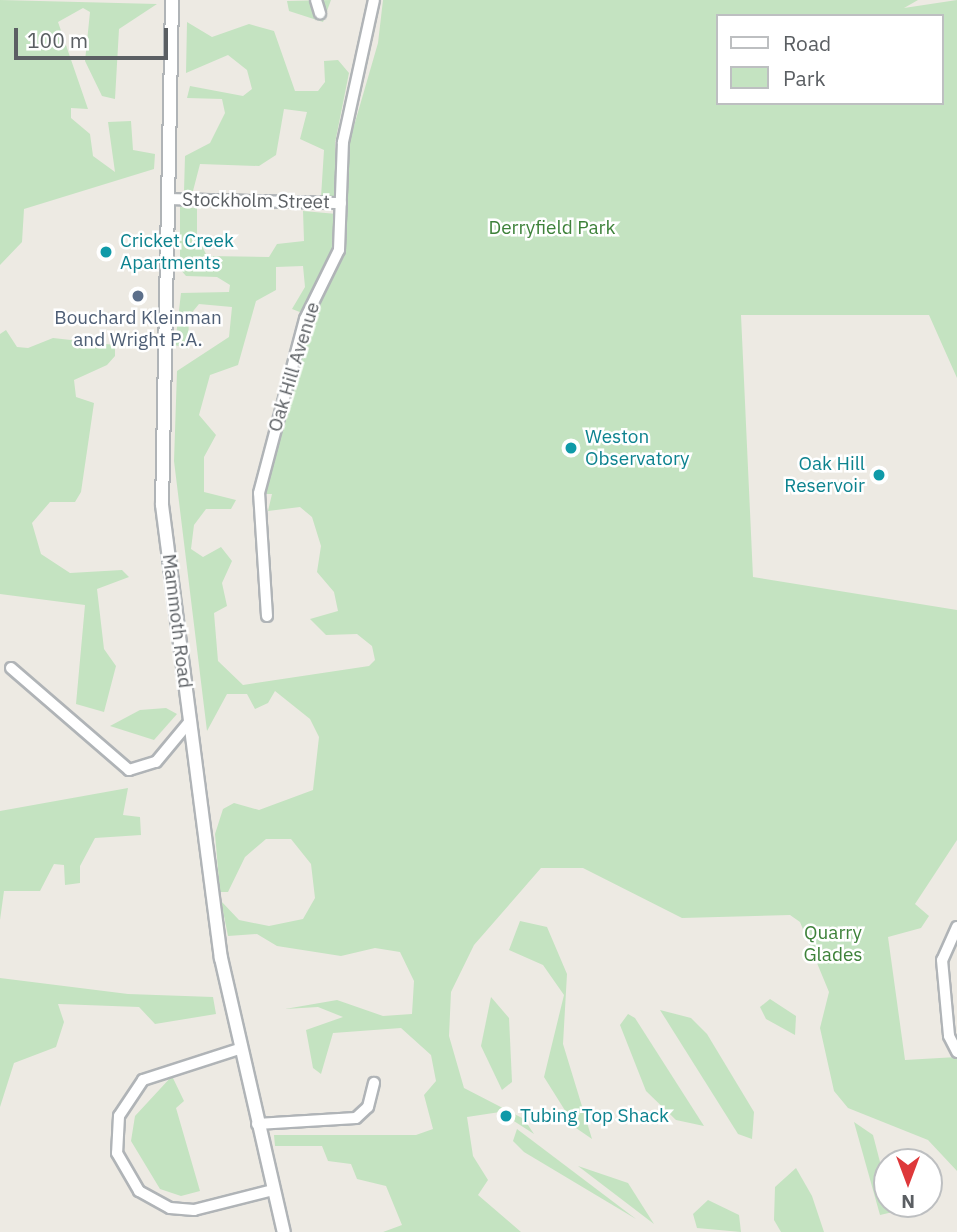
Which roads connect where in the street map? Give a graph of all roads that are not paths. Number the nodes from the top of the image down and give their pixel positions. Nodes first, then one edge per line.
1 (172, 0) edge
2 (316, 0) edge
3 (374, 0) edge
4 (320, 13) dead end
5 (172, 199) junction
6 (341, 202) junction
7 (267, 616) dead end
8 (11, 667) dead end
9 (190, 721) junction
10 (957, 927) edge
11 (239, 1049) junction
12 (955, 1053) edge
13 (374, 1083) dead end
14 (257, 1124) junction
15 (273, 1190) junction
16 (284, 1232) edge

1 - 5 main road, Mammoth Road
2 - 4 street
3 - 6 street, Oak Hill Avenue
5 - 6 street, Stockholm Street
5 - 9 main road, Mammoth Road
6 - 7 street, Oak Hill Avenue
8 - 9 street
9 - 11 main road, Mammoth Road
10 - 12 street
11 - 14 main road, Mammoth Road
11 - 15 street
13 - 14 street
14 - 15 main road, Mammoth Road
15 - 16 main road, Mammoth Road

